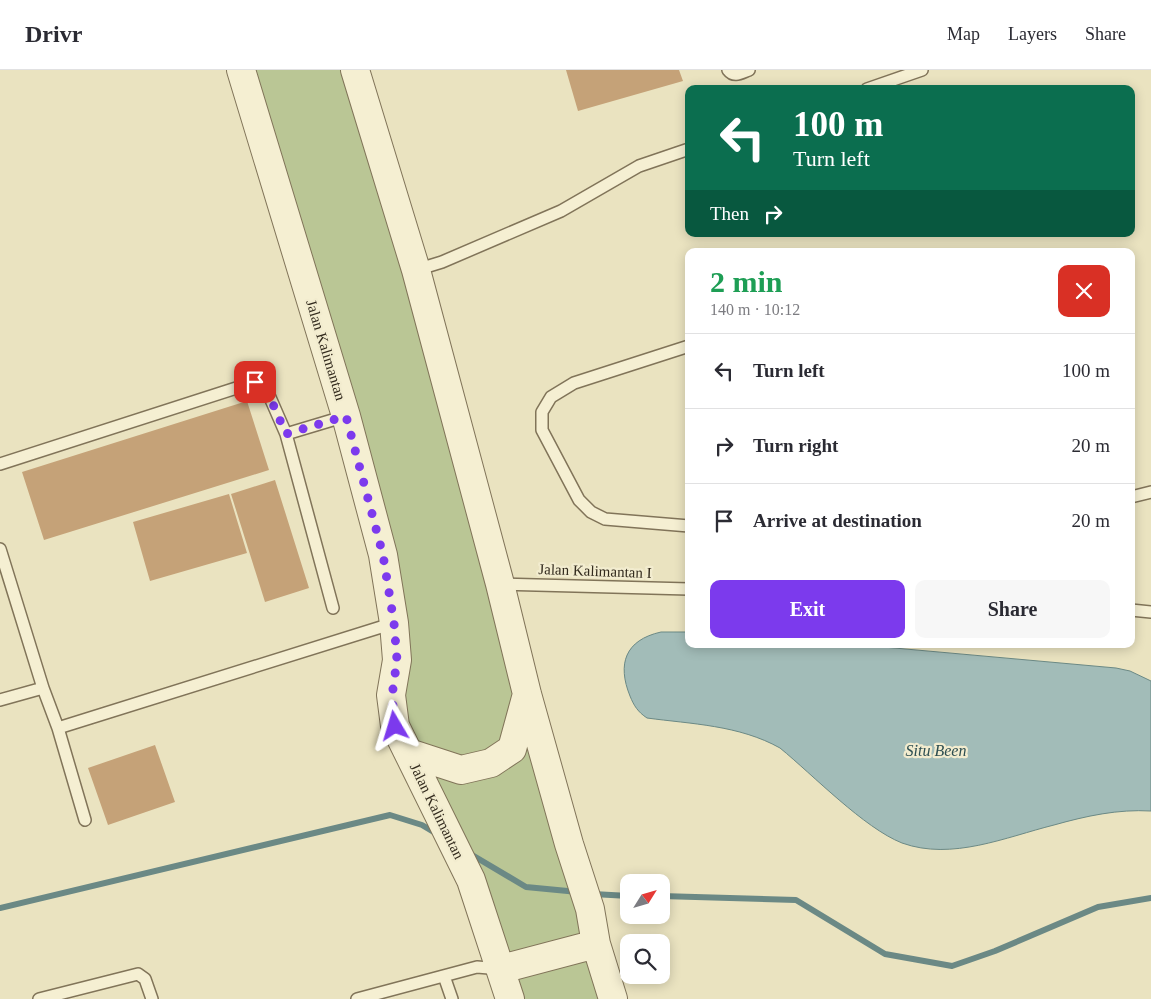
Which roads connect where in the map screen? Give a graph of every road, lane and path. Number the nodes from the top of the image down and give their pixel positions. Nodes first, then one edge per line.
1 (241, 70) edge
2 (355, 70) edge
3 (728, 70) edge
4 (749, 70) edge
5 (922, 70) edge
6 (879, 85) edge
7 (685, 150) edge
8 (416, 270) junction
9 (685, 347) edge
10 (346, 416) junction
11 (286, 434) junction
12 (0, 464) edge
13 (1151, 492) edge
14 (1135, 496) edge
15 (685, 526) edge
16 (0, 550) edge
17 (500, 584) junction
18 (685, 589) edge
19 (333, 608) dead end
20 (1135, 610) edge
21 (1151, 612) edge
22 (394, 623) junction
23 (43, 688) junction
24 (527, 694) junction
25 (0, 700) edge
26 (58, 728) junction
27 (409, 753) junction
28 (85, 820) dead end
29 (596, 944) junction
30 (501, 969) junction
31 (444, 976) junction
32 (38, 999) edge
33 (152, 999) edge
34 (357, 999) edge
35 (452, 999) edge
36 (510, 999) edge
37 (613, 999) edge

1 - 10 street, Jalan Kalimantan
2 - 8 street
3 - 4 lane
5 - 6 lane
7 - 8 lane
8 - 17 street
9 - 15 lane
10 - 11 lane
10 - 22 street, Jalan Kalimantan
11 - 12 lane
11 - 19 lane
13 - 14 lane
16 - 23 lane
17 - 18 lane, Jalan Kalimantan I
17 - 24 street
20 - 21 lane
22 - 26 lane
22 - 27 street, Jalan Kalimantan
23 - 25 lane
23 - 26 lane
24 - 27 street
24 - 29 street
26 - 28 lane
27 - 30 street, Jalan Kalimantan
29 - 30 street
29 - 37 street
30 - 31 lane
30 - 36 street, Jalan Kalimantan
31 - 34 lane
31 - 35 lane
32 - 33 lane

